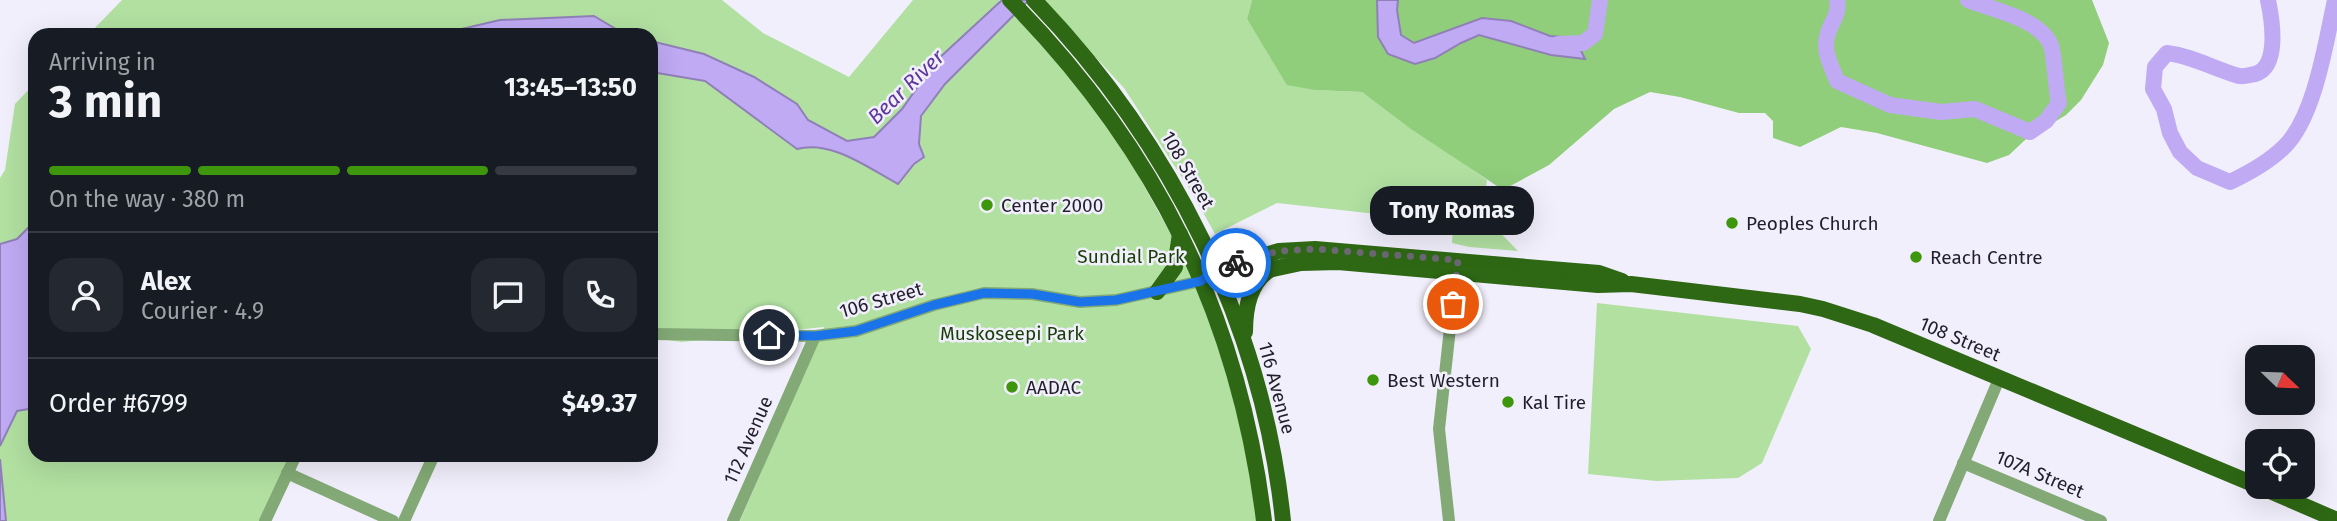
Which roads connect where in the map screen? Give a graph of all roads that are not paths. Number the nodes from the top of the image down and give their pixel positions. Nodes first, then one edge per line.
1 (1010, 0) edge
2 (1035, 10) edge
3 (1180, 231) junction
4 (1277, 266) junction
5 (1457, 266) junction
6 (1218, 275) junction
7 (1201, 281) junction
8 (1157, 292) junction
9 (658, 334) edge
10 (815, 336) junction
11 (1245, 348) junction
12 (1999, 379) junction
13 (292, 462) edge
14 (431, 462) edge
15 (1963, 463) junction
16 (287, 473) junction
17 (2245, 481) edge
18 (2288, 499) edge
19 (2337, 520) edge
20 (265, 521) edge
21 (393, 521) edge
22 (404, 521) edge
23 (733, 521) edge
24 (1264, 521) edge
25 (1283, 521) edge
26 (1449, 521) edge
27 (1939, 521) edge
28 (2101, 521) edge

1 - 2 main road, 108 Street
2 - 3 main road, 108 Street
2 - 6 main road, 108 Street
3 - 7 main road, 108 Street
3 - 8 main road
4 - 5 main road, 108 Street
4 - 6 main road, 108 Street
4 - 11 main road
5 - 6 main road, 108 Street
5 - 12 main road, 108 Street
5 - 26 street
6 - 7 main road
6 - 11 main road, 116 Avenue
7 - 8 street, 106 Street
7 - 24 main road, 116 Avenue
8 - 10 street, 106 Street
9 - 10 street, 106 Street
10 - 23 street, 112 Avenue
11 - 25 main road, 116 Avenue
12 - 15 street
12 - 17 main road, 108 Street
13 - 16 street
14 - 22 street
15 - 27 street
15 - 28 street, 107A Street
16 - 20 street
16 - 21 street
18 - 19 main road, 108 Street

